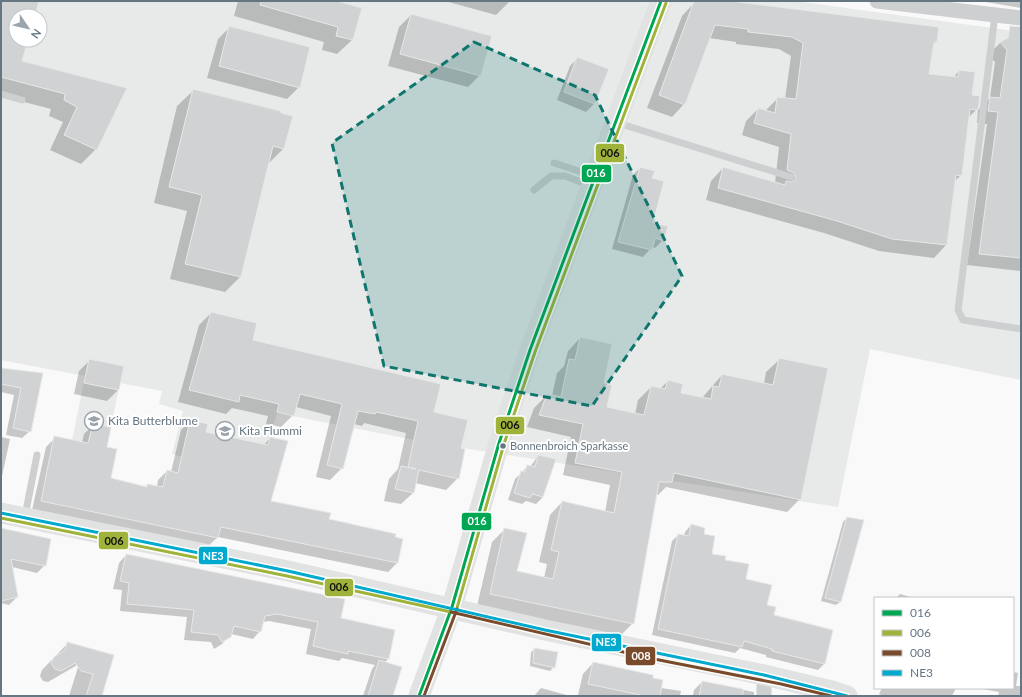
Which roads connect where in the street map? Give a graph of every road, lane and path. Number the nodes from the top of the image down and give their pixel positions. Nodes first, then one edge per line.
1 (661, 1) edge
2 (877, 1) edge
3 (995, 15) junction
4 (1021, 18) edge
5 (1, 94) edge
6 (22, 100) dead end
7 (616, 122) junction
8 (554, 163) dead end
9 (791, 177) dead end
10 (594, 182) junction
11 (534, 190) dead end
12 (1021, 329) edge
13 (37, 455) dead end
14 (1, 513) edge
15 (24, 518) junction
16 (452, 607) junction
17 (764, 675) junction
18 (419, 696) edge
19 (764, 696) edge
20 (847, 696) edge

1 - 7 main road
2 - 3 street
3 - 4 street
3 - 12 lane
5 - 6 lane
7 - 9 lane
7 - 10 main road
8 - 10 lane
10 - 11 lane
10 - 16 main road
13 - 15 lane
14 - 15 main road
15 - 16 main road
16 - 17 main road
16 - 18 main road
17 - 19 street
17 - 20 main road

